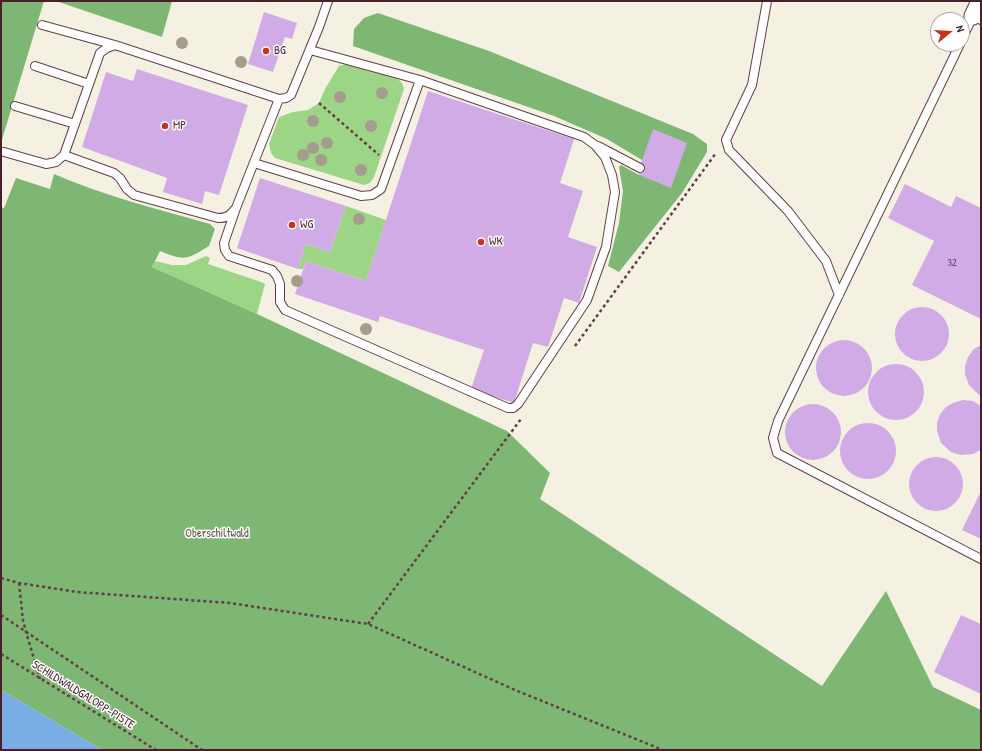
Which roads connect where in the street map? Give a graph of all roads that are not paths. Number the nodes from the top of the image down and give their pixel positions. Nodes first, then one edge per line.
1 (328, 1) edge
2 (766, 1) edge
3 (978, 12) edge
4 (42, 25) dead end
5 (970, 26) edge
6 (115, 45) junction
7 (310, 50) junction
8 (956, 52) edge
9 (35, 66) dead end
10 (420, 80) junction
11 (89, 84) junction
12 (279, 99) junction
13 (15, 106) dead end
14 (75, 124) junction
15 (595, 145) junction
16 (4, 152) dead end
17 (64, 155) junction
18 (254, 163) junction
19 (640, 168) dead end
20 (236, 208) junction
21 (839, 295) junction
22 (981, 559) edge

1 - 7 lane
2 - 21 lane
3 - 5 lane
4 - 6 lane
6 - 11 lane
6 - 12 lane
7 - 10 lane
7 - 12 lane
8 - 21 lane
9 - 11 lane
10 - 15 lane
10 - 18 lane
11 - 14 lane
12 - 18 lane
13 - 14 lane
14 - 17 lane
15 - 19 lane
15 - 20 lane
16 - 17 lane
17 - 20 lane
18 - 20 lane
21 - 22 lane

